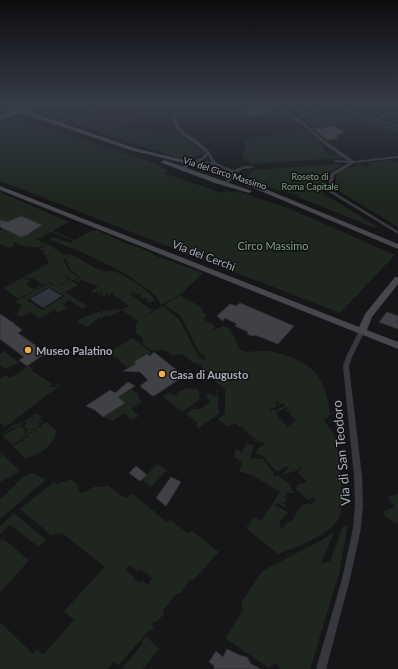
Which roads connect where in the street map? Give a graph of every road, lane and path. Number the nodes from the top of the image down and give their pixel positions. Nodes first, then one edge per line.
1 (91, 135) edge
2 (185, 135) edge
3 (317, 135) edge
4 (132, 149) junction
5 (208, 153) junction
6 (398, 157) edge
7 (336, 161) dead end
8 (353, 162) junction
9 (193, 163) junction
10 (216, 164) junction
11 (252, 167) dead end
12 (180, 169) junction
13 (234, 175) junction
14 (224, 184) junction
15 (0, 188) edge
16 (292, 203) junction
17 (398, 233) edge
18 (398, 247) edge
19 (398, 278) edge
20 (362, 331) junction
21 (398, 346) edge
22 (321, 669) edge

1 - 4 main road, Via del Circo Massimo
2 - 5 street
3 - 8 street
4 - 9 main road, Via del Circo Massimo
4 - 12 main road, Via del Circo Massimo
5 - 9 street
5 - 10 street
6 - 8 street
7 - 8 street
8 - 17 street
9 - 10 street
9 - 12 street
9 - 13 main road, Via del Circo Massimo
10 - 13 street
11 - 13 street
12 - 14 main road, Via del Circo Massimo
13 - 14 street
13 - 16 main road, Via del Circo Massimo
14 - 16 main road, Via del Circo Massimo
15 - 20 main road, Via dei Cerchi
16 - 18 main road, Via del Circo Massimo
19 - 20 main road
20 - 21 main road, Via dei Cerchi
20 - 22 street, Via di San Teodoro

